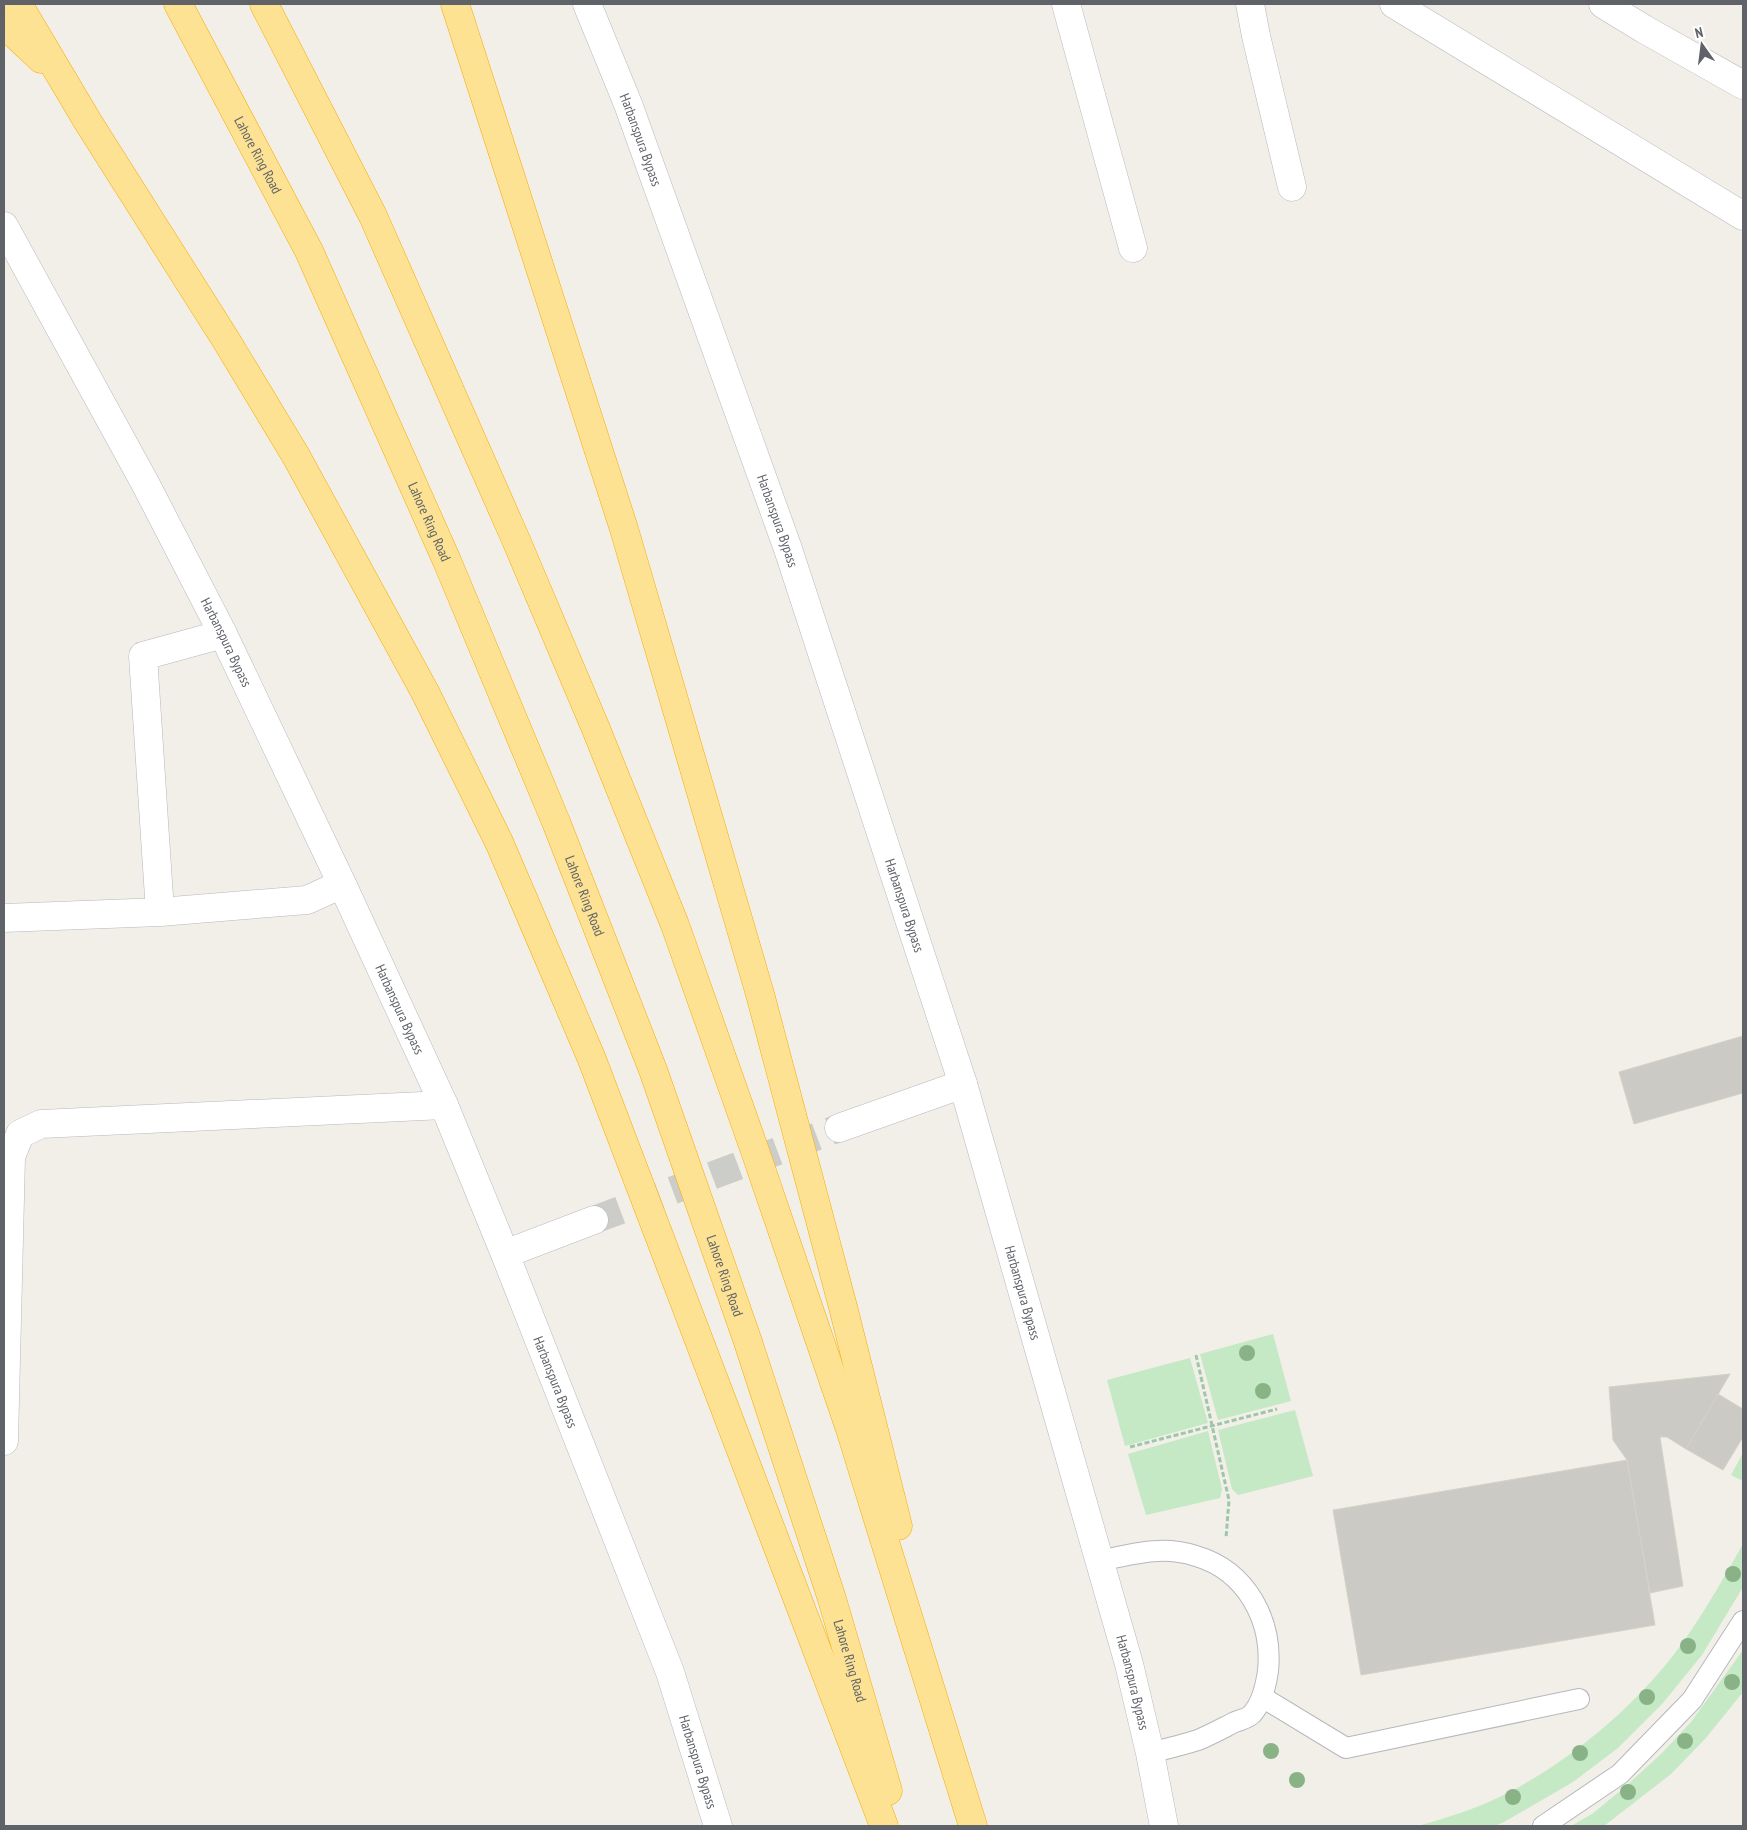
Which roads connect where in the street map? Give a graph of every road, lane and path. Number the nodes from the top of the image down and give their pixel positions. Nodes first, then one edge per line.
1 (18, 4) edge
2 (178, 4) edge
3 (264, 4) edge
4 (455, 4) edge
5 (587, 4) edge
6 (1066, 4) edge
7 (1250, 4) edge
8 (1394, 4) edge
9 (1603, 4) edge
10 (4, 24) edge
11 (64, 81) junction
12 (1743, 85) edge
13 (1292, 187) dead end
14 (1743, 216) edge
15 (4, 226) edge
16 (1133, 248) dead end
17 (223, 634) junction
18 (342, 884) junction
19 (160, 912) junction
20 (4, 918) edge
21 (963, 1084) junction
22 (444, 1105) junction
23 (839, 1128) tunnel mouth
24 (594, 1220) tunnel mouth
25 (505, 1254) junction
26 (1196, 1356) dead end
27 (1277, 1410) dead end
28 (1212, 1427) junction
29 (4, 1441) edge
30 (1130, 1448) dead end
31 (1099, 1561) junction
32 (1223, 1568) junction
33 (1743, 1621) edge
34 (1262, 1697) junction
35 (1579, 1699) dead end
36 (1150, 1753) junction
37 (973, 1825) edge
38 (718, 1826) edge
39 (884, 1826) edge
40 (898, 1826) edge
41 (1164, 1826) edge
42 (1543, 1826) edge

1 - 11 highway
2 - 40 highway, Lahore Ring Road
3 - 37 highway
4 - 37 highway
5 - 21 street, Harbanspura Bypass
6 - 16 street
7 - 13 street
8 - 14 street
9 - 12 street
10 - 11 highway
11 - 39 highway
15 - 17 street, Harbanspura Bypass
17 - 18 street, Harbanspura Bypass
17 - 19 street
18 - 19 street
18 - 22 street, Harbanspura Bypass
19 - 20 street
21 - 23 street
21 - 31 street, Harbanspura Bypass
22 - 25 street, Harbanspura Bypass
22 - 29 street
24 - 25 street
25 - 38 street, Harbanspura Bypass
26 - 28 path
27 - 28 path
28 - 30 path
28 - 32 path
31 - 32 lane
31 - 36 street, Harbanspura Bypass
32 - 34 lane
33 - 42 lane
34 - 35 lane
34 - 36 lane
36 - 41 street, Harbanspura Bypass

